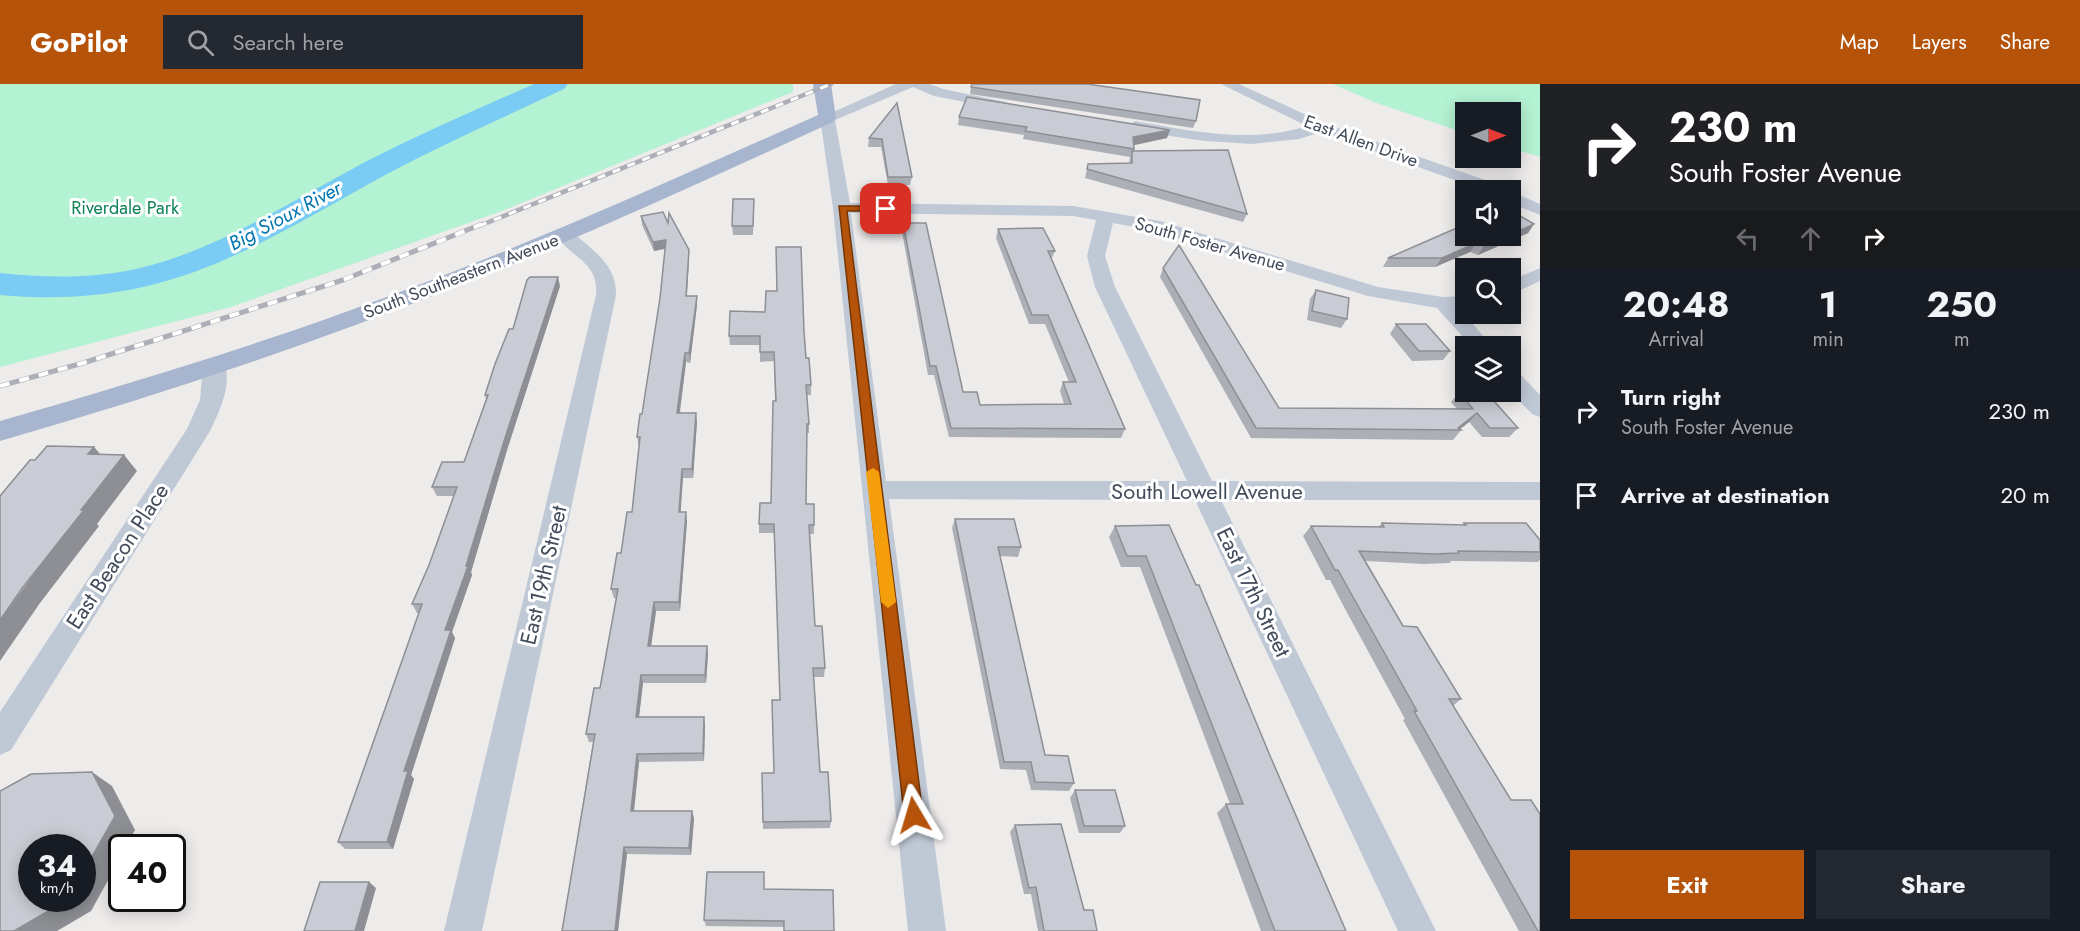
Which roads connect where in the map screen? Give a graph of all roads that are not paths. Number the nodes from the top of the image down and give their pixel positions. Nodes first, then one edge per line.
1 (822, 84) edge
2 (908, 84) edge
3 (918, 84) edge
4 (1228, 84) edge
5 (1017, 108) edge
6 (827, 118) junction
7 (1122, 124) edge
8 (1321, 127) junction
9 (1468, 180) edge
10 (1521, 201) edge
11 (842, 208) junction
12 (1540, 210) edge
13 (1106, 217) junction
14 (565, 235) junction
15 (1540, 274) edge
16 (1521, 283) edge
17 (1455, 302) edge
18 (1443, 303) junction
19 (1473, 336) edge
20 (214, 366) junction
21 (1521, 389) edge
22 (1540, 409) edge
23 (0, 431) edge
24 (875, 490) junction
25 (1206, 491) junction
26 (1540, 491) edge
27 (0, 740) edge
28 (463, 931) edge
29 (927, 931) edge
30 (1417, 931) edge

1 - 6 main road
2 - 6 street, South Southeastern Avenue
3 - 5 street
4 - 8 street, East Allen Drive
6 - 11 street
6 - 14 main road, South Southeastern Avenue
7 - 8 street
8 - 9 street, East Allen Drive
10 - 12 street
11 - 13 street, South Foster Avenue
11 - 24 street
13 - 18 street, South Foster Avenue
13 - 25 street, East 17th Street
14 - 20 main road, South Southeastern Avenue
14 - 28 street, East 19th Street
15 - 16 street
17 - 18 street, South Foster Avenue
18 - 19 street
20 - 23 main road, South Southeastern Avenue
20 - 27 street, East Beacon Place
21 - 22 street
24 - 25 street, South Lowell Avenue
24 - 29 street
25 - 26 street, South Lowell Avenue
25 - 30 street, East 17th Street

